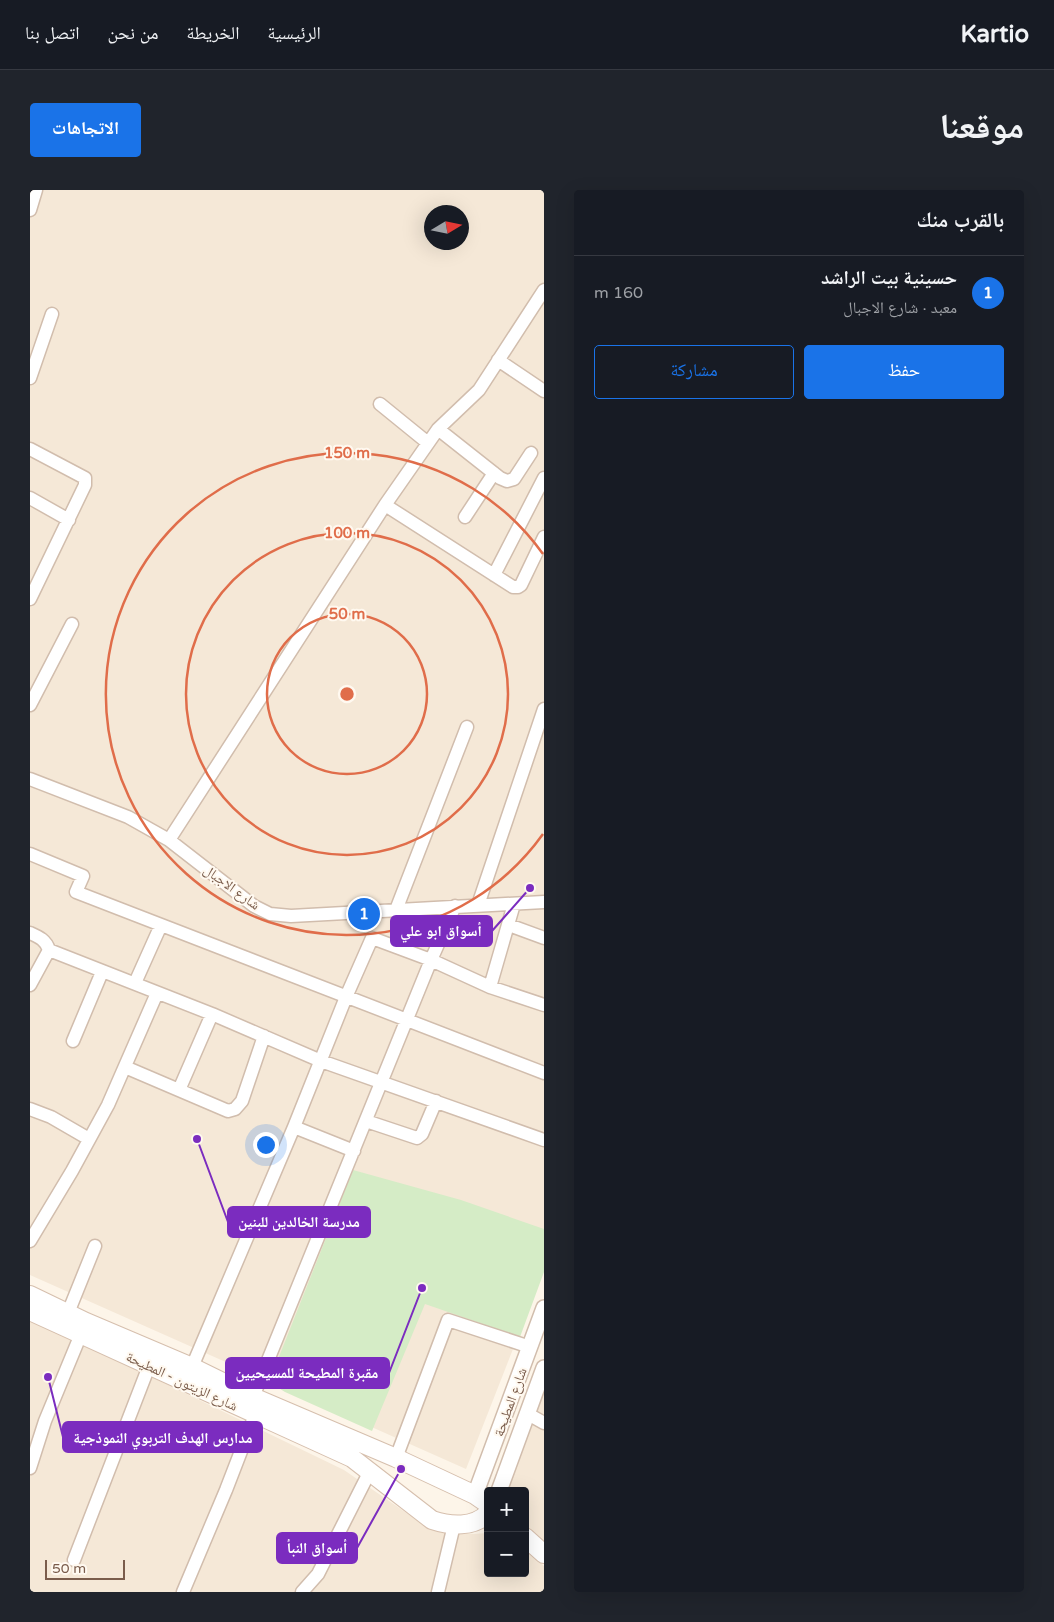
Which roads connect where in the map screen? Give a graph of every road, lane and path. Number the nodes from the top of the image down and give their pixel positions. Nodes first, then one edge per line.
1 (36, 190) edge
2 (30, 210) edge
3 (544, 290) edge
4 (52, 314) dead end
5 (498, 360) junction
6 (30, 378) edge
7 (544, 391) edge
8 (380, 404) dead end
9 (438, 429) junction
10 (428, 443) junction
11 (30, 449) edge
12 (531, 453) dead end
13 (494, 473) junction
14 (544, 478) edge
15 (30, 498) edge
16 (385, 506) junction
17 (465, 517) dead end
18 (69, 520) junction
19 (544, 537) edge
20 (494, 574) junction
21 (30, 599) edge
22 (72, 624) dead end
23 (30, 705) edge
24 (544, 709) edge
25 (467, 727) dead end
26 (30, 779) edge
27 (169, 840) junction
28 (30, 854) edge
29 (544, 902) edge
30 (514, 904) junction
31 (478, 905) junction
32 (455, 906) junction
33 (396, 910) junction
34 (509, 924) junction
35 (161, 925) junction
36 (30, 933) edge
37 (544, 938) edge
38 (48, 950) junction
39 (431, 960) junction
40 (102, 972) junction
41 (135, 983) junction
42 (30, 985) edge
43 (490, 987) junction
44 (157, 993) junction
45 (346, 998) junction
46 (544, 1005) edge
47 (212, 1014) junction
48 (408, 1022) junction
49 (264, 1036) junction
50 (73, 1041) dead end
51 (321, 1061) junction
52 (125, 1067) junction
53 (544, 1073) edge
54 (383, 1082) junction
55 (179, 1090) junction
56 (436, 1101) junction
57 (30, 1109) edge
58 (366, 1121) junction
59 (294, 1127) junction
60 (89, 1139) junction
61 (544, 1140) edge
62 (354, 1151) junction
63 (30, 1241) edge
64 (95, 1246) dead end
65 (30, 1294) edge
66 (544, 1308) edge
67 (30, 1311) edge
68 (68, 1313) junction
69 (80, 1334) junction
70 (530, 1347) junction
71 (150, 1366) junction
72 (192, 1367) junction
73 (544, 1368) edge
74 (253, 1397) junction
75 (528, 1414) junction
76 (255, 1415) junction
77 (544, 1423) edge
78 (396, 1458) junction
79 (30, 1468) edge
80 (370, 1471) junction
81 (501, 1487) edge
82 (481, 1500) edge
83 (484, 1517) edge
84 (454, 1525) junction
85 (529, 1540) edge
86 (544, 1554) edge
87 (74, 1560) dead end
88 (182, 1592) edge
89 (302, 1592) edge
90 (438, 1592) edge

1 - 2 street
3 - 5 street
4 - 6 street
5 - 7 street
5 - 9 street
8 - 10 street
9 - 10 street
9 - 13 street
10 - 16 street
11 - 18 street
12 - 13 street
13 - 17 street
14 - 20 street
15 - 18 street
16 - 20 street
16 - 27 street
18 - 21 street
19 - 20 street
22 - 23 street
24 - 31 street
25 - 33 street
26 - 27 street, شارع الاجبال
27 - 33 street, شارع الاجبال
28 - 35 street
29 - 30 street, شارع الاجبال
30 - 31 street, شارع الاجبال
30 - 34 street
31 - 32 street, شارع الاجبال
32 - 33 street, شارع الاجبال
32 - 39 street
34 - 37 street
34 - 43 street
35 - 41 street
35 - 45 street
36 - 38 street
38 - 40 street
38 - 42 street
39 - 43 street
39 - 45 street
39 - 48 street
40 - 41 street
40 - 50 street
41 - 44 street
43 - 46 street
44 - 47 street
44 - 52 street
45 - 48 street
45 - 51 street
47 - 49 street
47 - 55 street
48 - 53 street
48 - 54 street
49 - 51 street
49 - 55 street
51 - 54 street
51 - 59 street
52 - 55 street
52 - 60 street
54 - 56 street
54 - 58 street
56 - 58 street
56 - 61 street
57 - 60 street
58 - 62 street
59 - 62 street
59 - 72 street
60 - 63 street
62 - 74 street
64 - 68 street
65 - 68 main road, شارع الزيتون - المطيحة
66 - 70 street, شارع المطيحة
67 - 69 main road, شارع الزيتون - المطيحة
68 - 72 main road, شارع الزيتون - المطيحة
69 - 71 main road, شارع الزيتون - المطيحة
69 - 79 street
70 - 78 street
70 - 82 street, شارع المطيحة
71 - 76 main road, شارع الزيتون - المطيحة
71 - 87 street
72 - 74 main road, شارع الزيتون - المطيحة
73 - 75 street, شارع المطيحة
74 - 78 main road, شارع الزيتون - المطيحة
75 - 77 street
75 - 81 street, شارع المطيحة
76 - 80 main road, شارع الزيتون - المطيحة
76 - 88 street
78 - 82 main road, شارع الزيتون - المطيحة
80 - 84 main road, شارع الزيتون - المطيحة
80 - 89 street
83 - 84 main road, شارع الزيتون - المطيحة
84 - 90 street
85 - 86 main road

